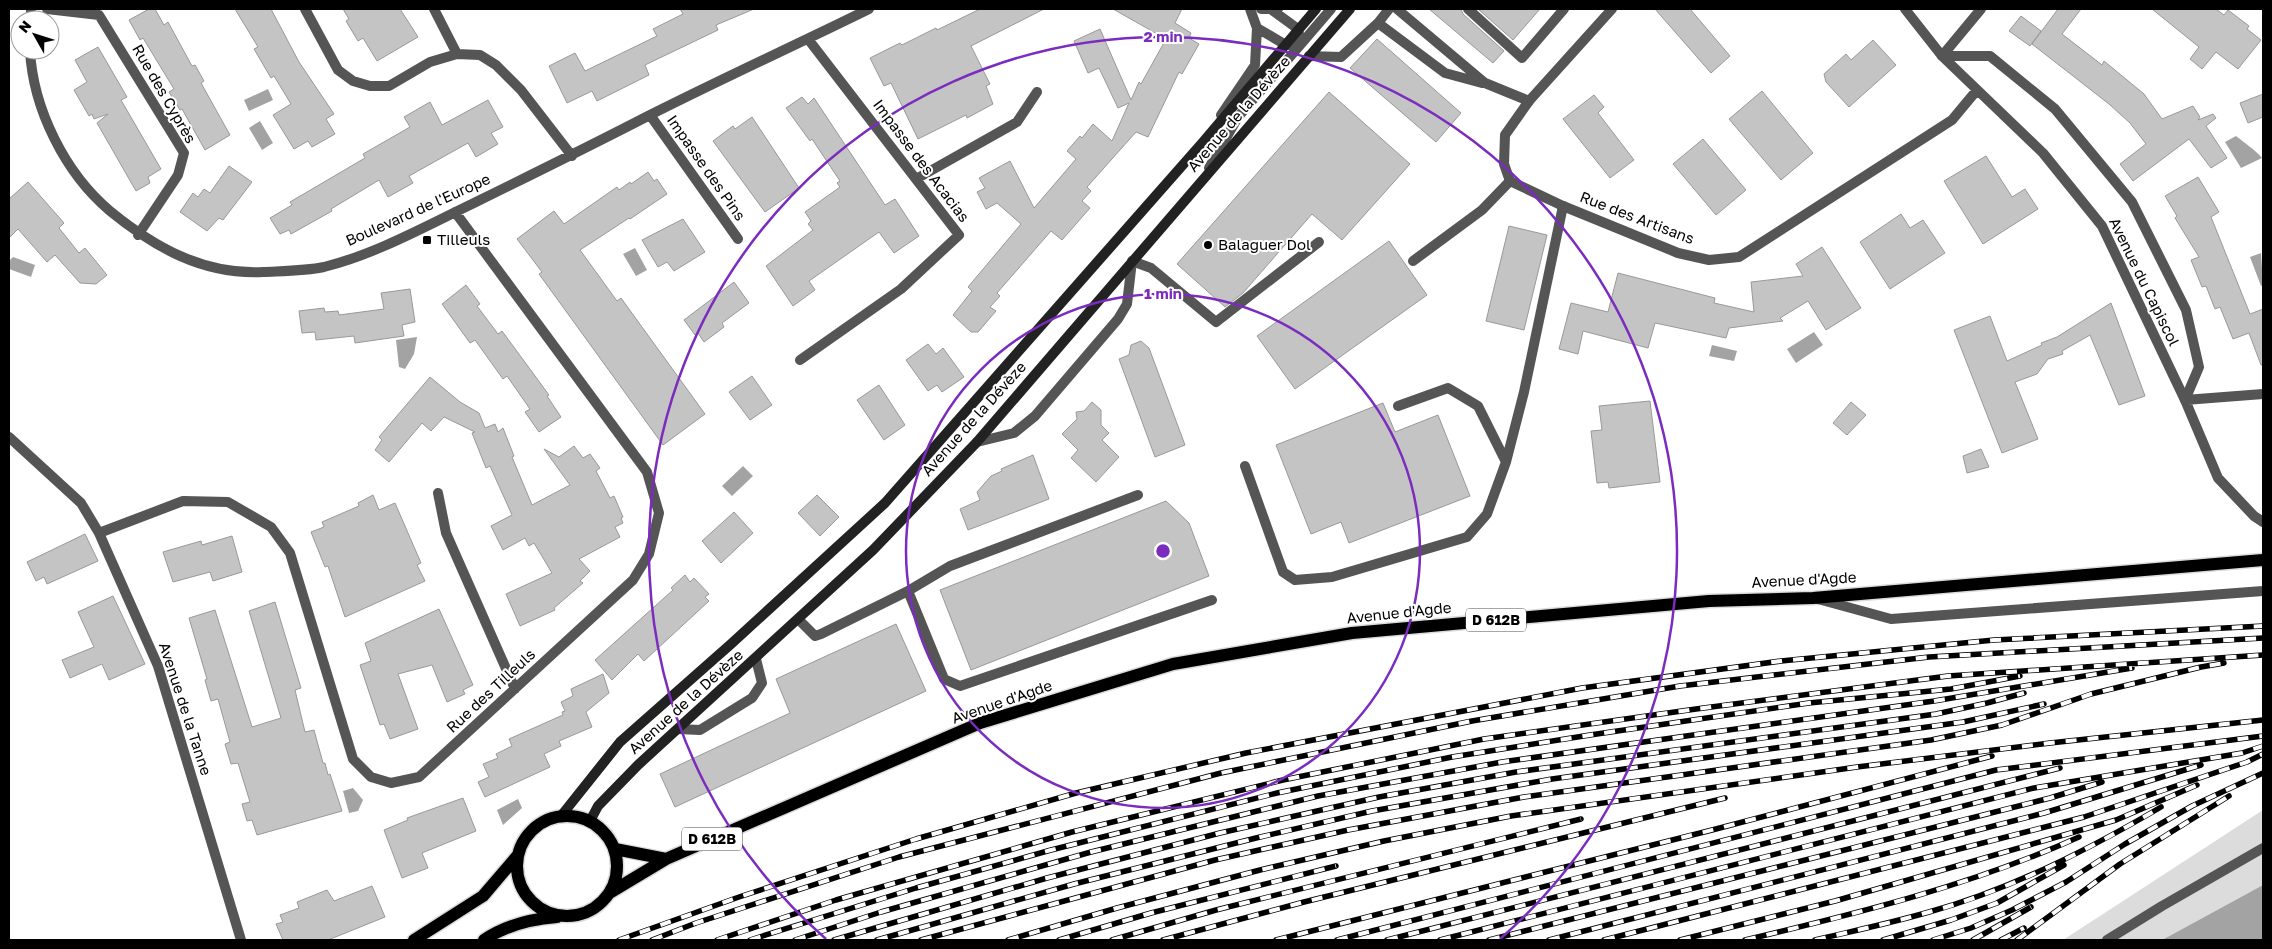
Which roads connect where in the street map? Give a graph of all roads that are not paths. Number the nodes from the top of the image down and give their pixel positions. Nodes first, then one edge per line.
1 (47, 9) edge
2 (305, 9) edge
3 (434, 9) edge
4 (869, 9) edge
5 (1250, 9) edge
6 (1271, 9) edge
7 (1316, 9) edge
8 (1331, 9) edge
9 (1350, 9) edge
10 (1390, 9) edge
11 (1398, 9) edge
12 (1468, 9) edge
13 (1564, 9) edge
14 (1612, 9) edge
15 (1905, 9) edge
16 (1981, 9) edge
17 (1378, 23) junction
18 (1257, 28) junction
19 (1298, 29) junction
20 (808, 39) junction
21 (1301, 44) junction
22 (1286, 45) junction
23 (457, 54) junction
24 (1309, 56) junction
25 (1942, 56) junction
26 (32, 60) edge
27 (1485, 84) junction
28 (1977, 90) junction
29 (1037, 92) dead end
30 (1529, 101) junction
31 (650, 115) junction
32 (1204, 142) junction
33 (572, 156) junction
34 (916, 179) junction
35 (1203, 180) junction
36 (1510, 181) junction
37 (1563, 206) junction
38 (455, 212) junction
39 (138, 235) junction
40 (738, 239) dead end
41 (1319, 242) dead end
42 (1132, 261) junction
43 (1414, 261) dead end
44 (800, 360) dead end
45 (2263, 394) edge
46 (2185, 400) junction
47 (1398, 406) dead end
48 (9, 437) edge
49 (977, 442) junction
50 (1506, 462) junction
51 (1245, 466) dead end
52 (438, 494) dead end
53 (1138, 495) dead end
54 (2263, 522) edge
55 (99, 533) junction
56 (2263, 560) edge
57 (908, 591) junction
58 (2263, 591) edge
59 (1813, 598) junction
60 (1212, 600) dead end
61 (799, 620) junction
62 (756, 658) junction
63 (515, 689) junction
64 (678, 729) junction
65 (561, 816) junction
66 (590, 821) junction
67 (2263, 848) edge
68 (615, 849) junction
69 (518, 855) junction
70 (666, 859) junction
71 (611, 892) junction
72 (561, 916) junction
73 (241, 940) edge
74 (414, 940) edge
75 (484, 940) edge
76 (2107, 940) edge

1 - 39 street, Rue des Cyprès
2 - 23 street
3 - 23 street
4 - 20 street, Boulevard de l'Europe
5 - 18 street
6 - 19 street
7 - 19 main road, Avenue de la Dévèze
8 - 21 street
9 - 24 main road, Avenue de la Dévèze
10 - 17 street
11 - 27 street
12 - 13 street
14 - 30 street
15 - 25 street, Avenue du Capiscol
16 - 25 street
17 - 24 street
17 - 27 street
18 - 22 street
18 - 32 street
19 - 21 street
19 - 22 main road, Avenue de la Dévèze
20 - 31 street, Boulevard de l'Europe
20 - 34 street, Impasse des Acacias
21 - 22 street
21 - 35 street
22 - 32 main road, Avenue de la Dévèze
23 - 33 street
24 - 35 main road, Avenue de la Dévèze
25 - 28 street, Avenue du Capiscol
25 - 46 street
26 - 39 street, Boulevard de l'Europe
27 - 30 street
28 - 37 street, Rue des Artisans
28 - 46 street, Avenue du Capiscol
29 - 34 street
30 - 36 street
31 - 33 street, Boulevard de l'Europe
31 - 40 street, Impasse des Pins
32 - 65 main road, Avenue de la Dévèze
33 - 38 street, Boulevard de l'Europe
34 - 44 street, Impasse des Acacias
35 - 42 main road, Avenue de la Dévèze
36 - 37 street, Rue des Artisans
36 - 43 street
37 - 50 street
38 - 39 street, Boulevard de l'Europe
38 - 63 street, Rue des Tilleuls
41 - 42 street
42 - 49 main road, Avenue de la Dévèze
42 - 49 street
45 - 46 street
46 - 54 street, Avenue du Capiscol
47 - 50 street
48 - 55 street, Avenue de la Tanne
49 - 61 main road, Avenue de la Dévèze
50 - 51 street
52 - 63 street
53 - 57 street
55 - 63 street, Rue des Tilleuls
55 - 73 street, Avenue de la Tanne
56 - 59 main road, Avenue d'Agde / D 612B
57 - 60 street
57 - 61 street
58 - 59 street
59 - 70 main road, Avenue d'Agde / D 612B
61 - 62 main road, Avenue de la Dévèze
62 - 64 main road, Avenue de la Dévèze
62 - 64 street
64 - 66 main road, Avenue de la Dévèze
65 - 66 main road
65 - 69 main road
66 - 68 main road
67 - 76 street
68 - 70 main road, D 612B
68 - 71 main road
69 - 72 main road
69 - 74 main road
70 - 71 main road, Avenue d'Agde / D 612B
71 - 72 main road
72 - 75 main road

